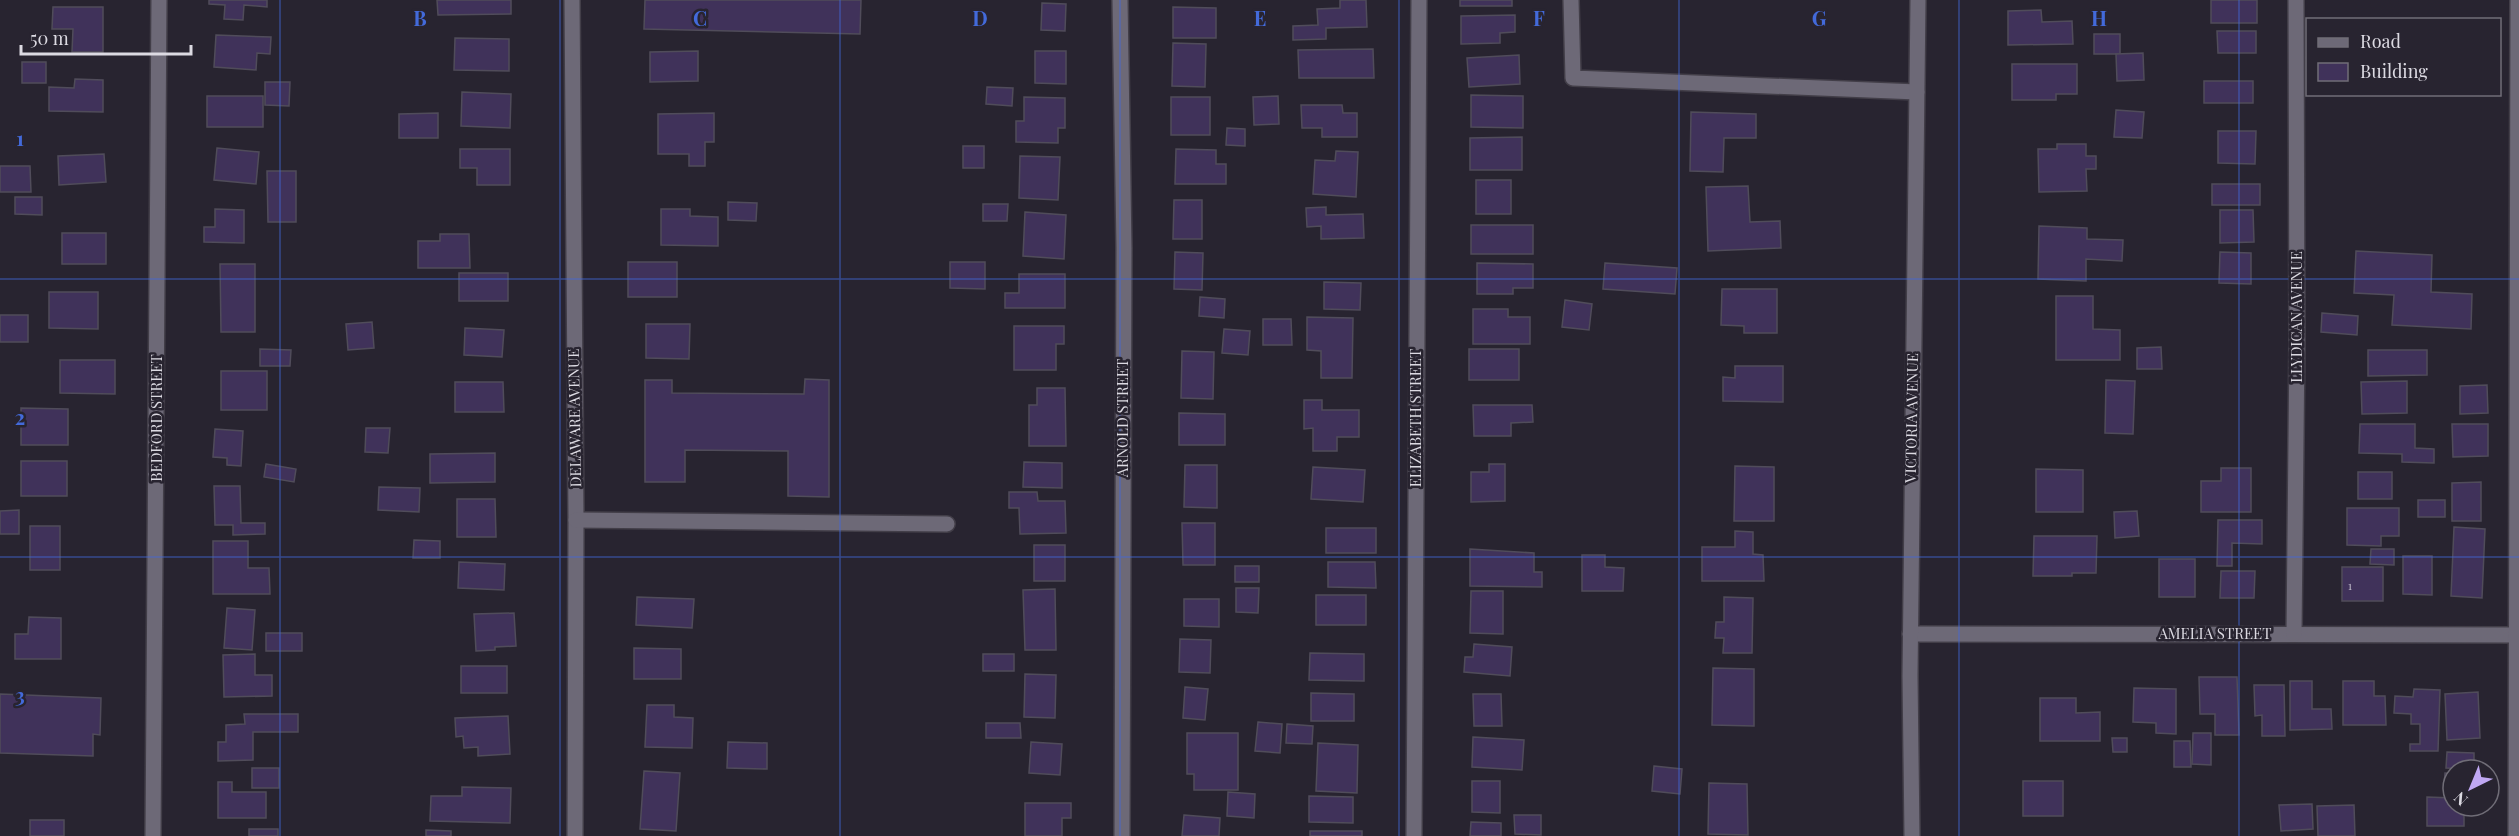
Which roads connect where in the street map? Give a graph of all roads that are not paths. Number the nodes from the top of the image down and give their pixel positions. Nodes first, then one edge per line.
1 (159, 0) edge
2 (572, 0) edge
3 (1120, 0) edge
4 (1419, 0) edge
5 (1571, 0) edge
6 (1917, 0) edge
7 (2296, 0) edge
8 (2518, 0) edge
9 (1917, 92) junction
10 (576, 520) junction
11 (947, 524) dead end
12 (1910, 634) junction
13 (2294, 634) junction
14 (2518, 635) edge
15 (153, 836) edge
16 (575, 836) edge
17 (1122, 836) edge
18 (1414, 836) edge
19 (1912, 836) edge
20 (2516, 836) edge

1 - 15 street, BEDFORD STREET
2 - 10 street, DELAWARE AVENUE
3 - 17 street, ARNOLD STREET
4 - 18 street, ELIZABETH STREET
5 - 9 street
6 - 9 street, VICTORIA AVENUE
7 - 13 street, LLYDICAN AVENUE
8 - 14 street
9 - 12 street, VICTORIA AVENUE
10 - 11 street
10 - 16 street, DELAWARE AVENUE
12 - 13 street, AMELIA STREET
12 - 19 street, VICTORIA AVENUE
13 - 14 street, AMELIA STREET
14 - 20 street

